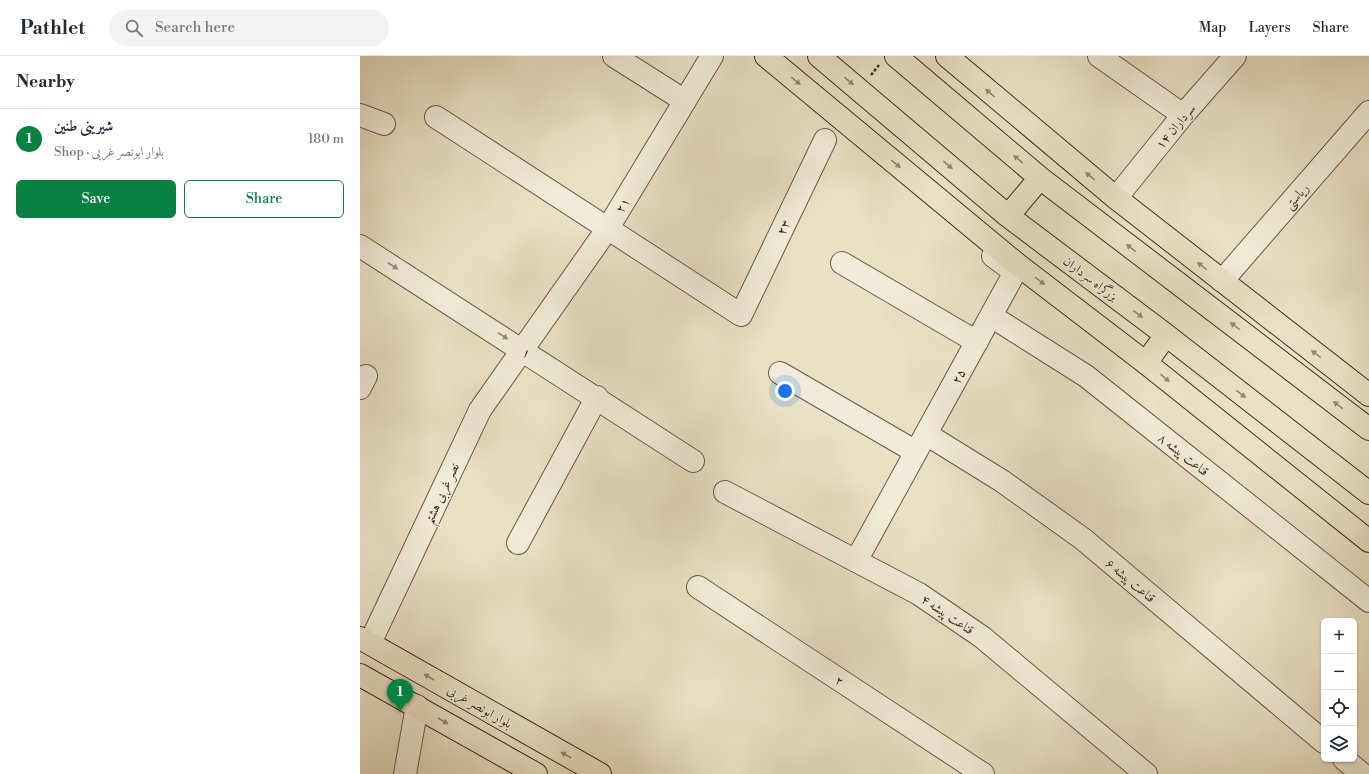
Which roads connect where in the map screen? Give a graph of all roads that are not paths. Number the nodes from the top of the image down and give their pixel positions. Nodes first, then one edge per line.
1 (614, 56) edge
2 (712, 56) edge
3 (766, 56) edge
4 (819, 56) edge
5 (896, 56) edge
6 (947, 56) edge
7 (1099, 56) edge
8 (1235, 56) edge
9 (684, 101) junction
10 (1369, 112) edge
11 (360, 115) edge
12 (1183, 115) junction
13 (436, 117) dead end
14 (384, 124) dead end
15 (825, 140) dead end
16 (1040, 178) junction
17 (1116, 198) junction
18 (941, 215) dead end
19 (1008, 216) junction
20 (608, 228) junction
21 (360, 246) edge
22 (842, 263) dead end
23 (1222, 281) junction
24 (991, 316) junction
25 (1166, 335) junction
26 (977, 342) junction
27 (524, 350) junction
28 (1146, 363) junction
29 (780, 373) dead end
30 (1368, 392) edge
31 (597, 398) junction
32 (1369, 429) edge
33 (921, 443) junction
34 (693, 460) dead end
35 (725, 492) dead end
36 (1369, 493) edge
37 (1369, 541) edge
38 (518, 543) dead end
39 (856, 561) junction
40 (698, 587) dead end
41 (1369, 601) edge
42 (365, 640) edge
43 (360, 675) edge
44 (417, 706) junction
45 (1321, 739) edge
46 (1348, 762) edge
47 (405, 774) edge
48 (536, 774) edge
49 (600, 774) edge
50 (983, 774) edge
51 (1146, 774) edge
52 (1362, 774) edge

1 - 9 street
2 - 9 street, ۲۱
3 -> 28 main road
4 -> 19 main road, بزرگراه سرداران
16 -> 5 main road
17 -> 6 main road
7 - 12 street
8 - 12 street, ۱۴ سرداران
9 - 20 street, ۲۱
10 - 23 street, ریاستی
11 - 14 street
12 - 17 street, ۱۴ سرداران
13 - 20 street
15 - 20 street, ۲۳
16 - 19 main road
32 -> 16 main road
23 -> 17 main road
18 - 24 street, ۲۵
19 -> 25 main road, بزرگراه سرداران
20 - 27 street, ۲۱
21 -> 27 street, ۱
22 - 26 street
30 -> 23 main road
24 - 26 street, ۲۵
24 - 41 street, قناعت پیشه ۸
25 - 28 main road
25 -> 36 main road, بزرگراه سرداران
26 - 33 street, ۲۵
27 - 31 street, ۱
27 - 42 street, نصر غربی هشتم
28 -> 37 main road
29 - 33 street, قناعت پیشه ۶
31 - 34 street, ۱
31 - 38 street
33 - 39 street, ۲۵
33 - 45 street, قناعت پیشه ۶
35 - 39 street, قناعت پیشه ۴
39 - 51 street, قناعت پیشه ۴
40 - 50 street, ۲
49 -> 42 main road, بلوار ابونصر غربی
43 - 44 main road
44 - 47 street
44 -> 48 main road
46 - 52 street

